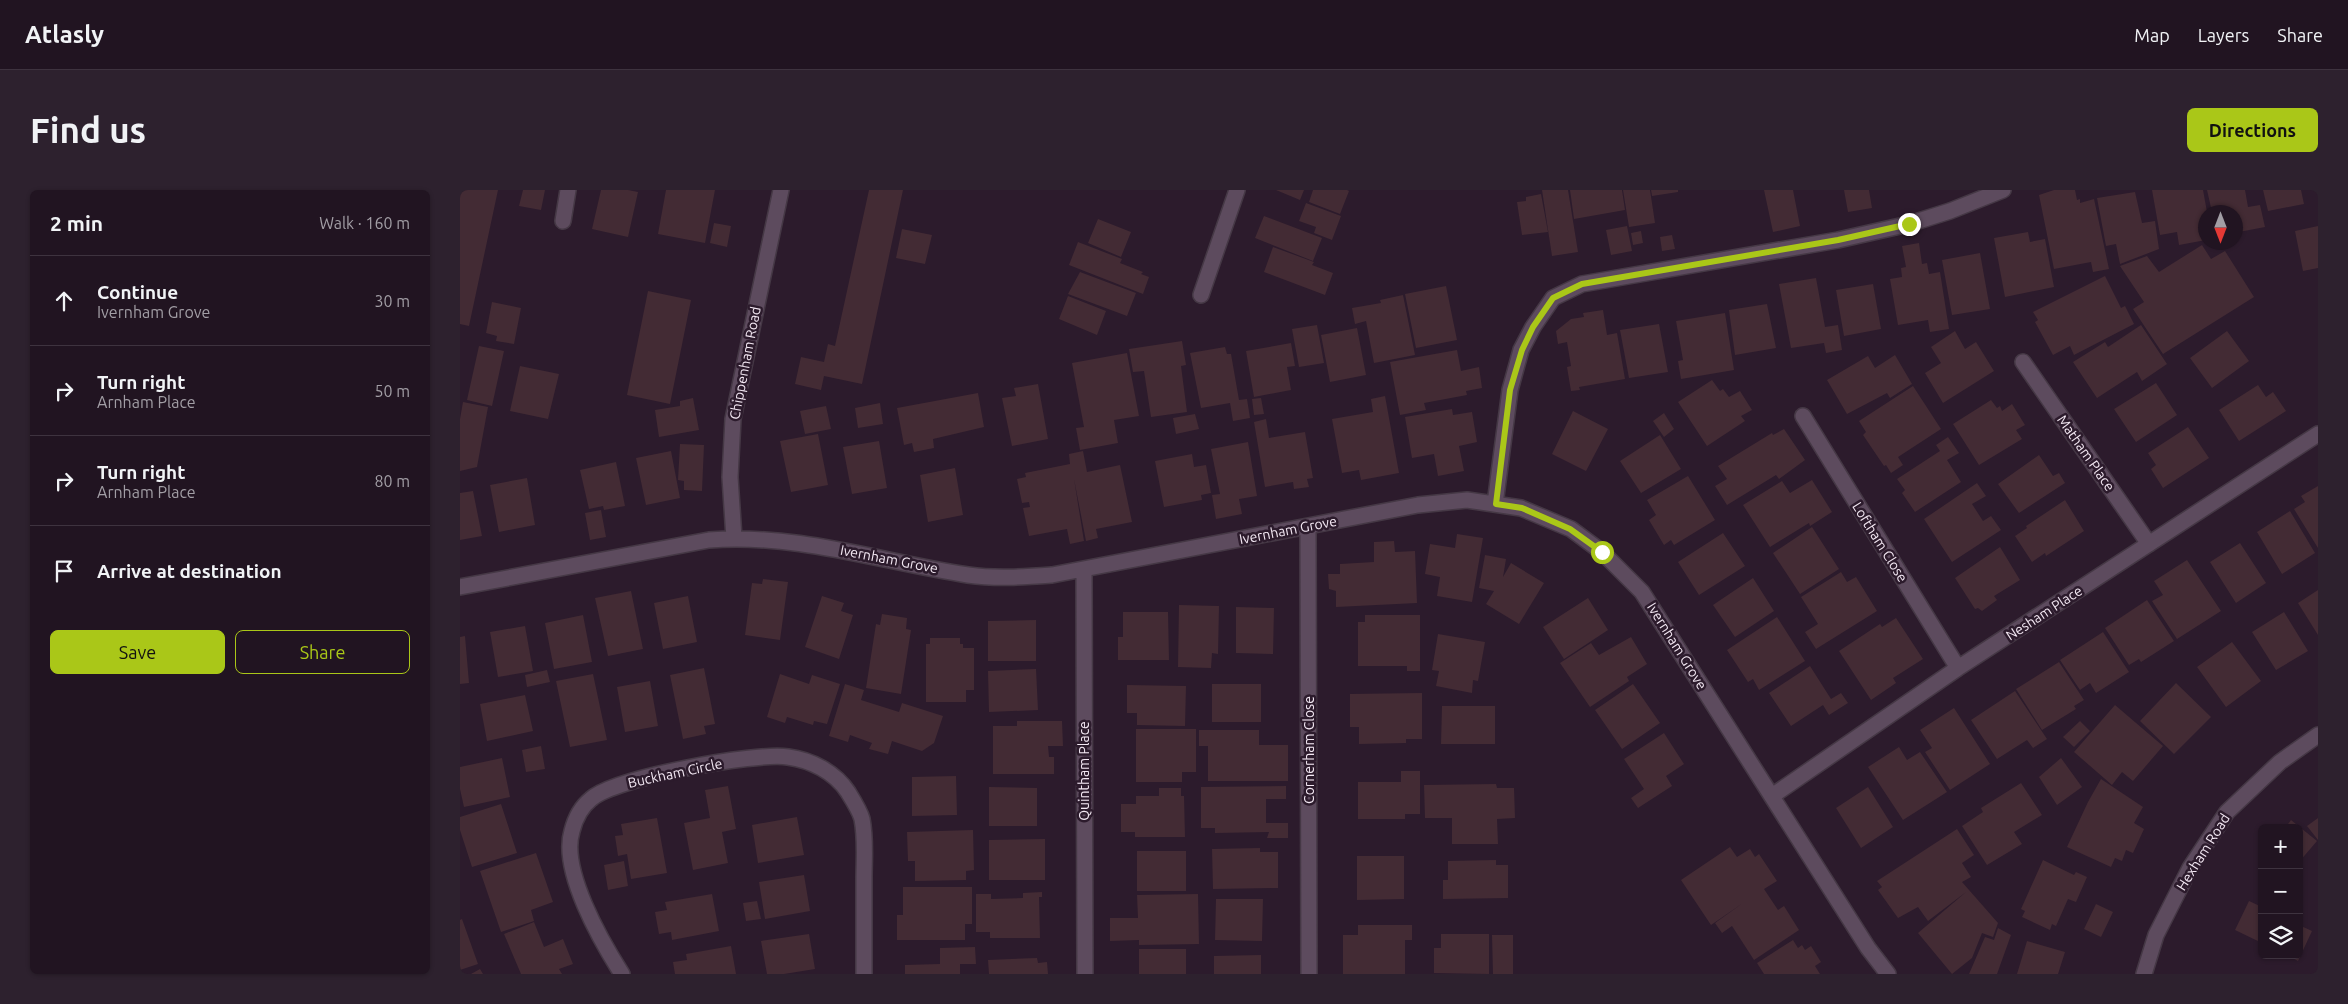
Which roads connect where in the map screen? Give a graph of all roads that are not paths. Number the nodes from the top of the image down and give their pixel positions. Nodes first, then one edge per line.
1 (568, 190) edge
2 (781, 190) edge
3 (1237, 190) edge
4 (2003, 190) edge
5 (562, 221) dead end
6 (1201, 294) dead end
7 (2023, 362) dead end
8 (1803, 416) dead end
9 (2318, 434) edge
10 (1496, 504) junction
11 (1308, 527) junction
12 (734, 538) junction
13 (2149, 544) junction
14 (1084, 569) junction
15 (460, 587) edge
16 (1958, 668) junction
17 (2318, 735) edge
18 (1772, 796) junction
19 (622, 974) edge
20 (864, 974) edge
21 (1085, 974) edge
22 (1309, 974) edge
23 (1888, 974) edge
24 (2144, 974) edge

1 - 5 street
2 - 12 street, Chippenham Road
3 - 6 street
4 - 10 street
7 - 13 street, Matham Place
8 - 16 street, Loftham Close
9 - 13 street, Nesham Place
10 - 11 street, Ivernham Grove
10 - 18 street, Ivernham Grove
11 - 14 street, Ivernham Grove
11 - 22 street, Cornerham Close
12 - 14 street, Ivernham Grove
12 - 15 street, Ivernham Grove
13 - 16 street, Nesham Place
14 - 21 street, Quintham Place
16 - 18 street, Nesham Place
17 - 24 street, Hexham Road
18 - 23 street, Ivernham Grove
19 - 20 street, Buckham Circle

